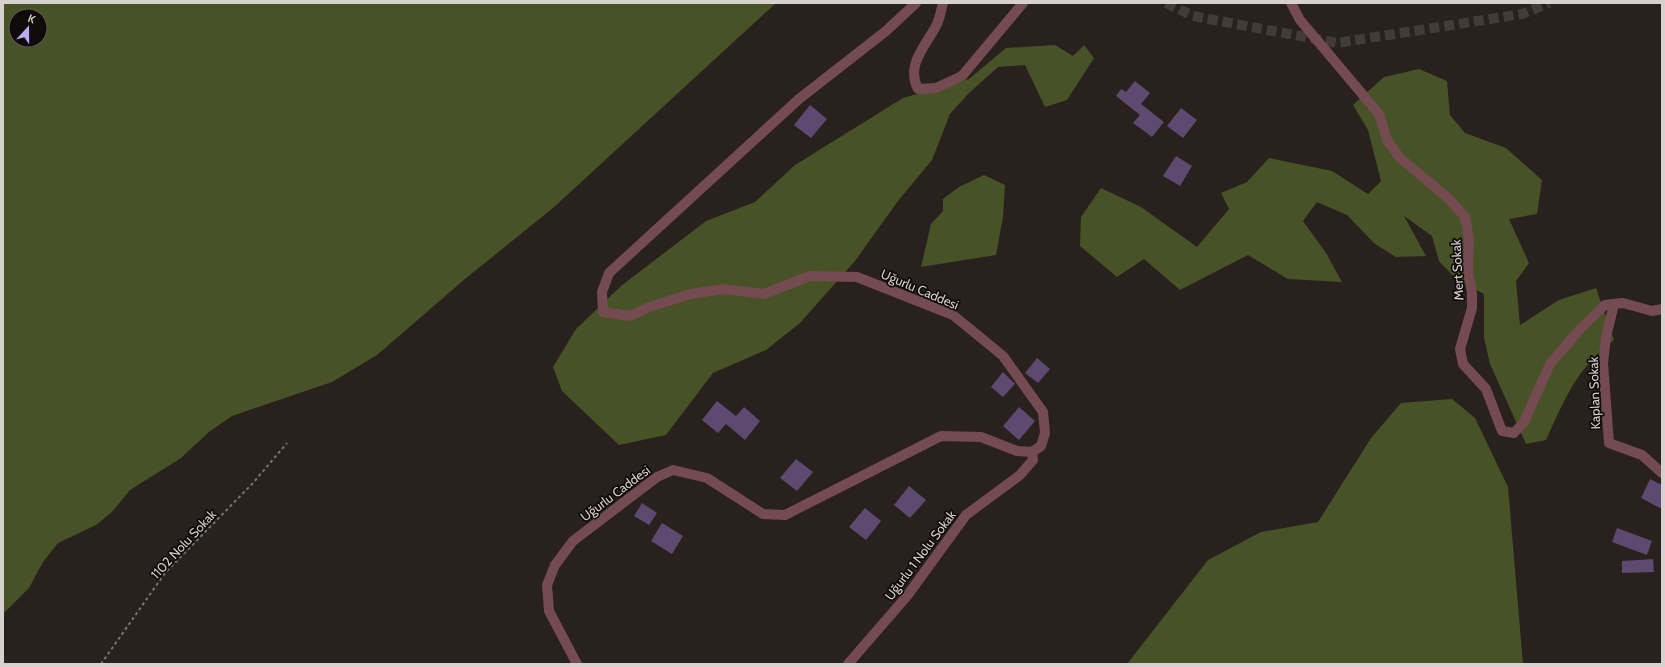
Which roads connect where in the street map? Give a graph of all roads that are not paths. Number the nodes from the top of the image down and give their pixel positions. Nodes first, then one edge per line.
1 (916, 3) edge
2 (943, 3) edge
3 (1023, 3) edge
4 (1292, 3) edge
5 (1614, 304) junction
6 (1662, 309) edge
7 (1032, 452) junction
8 (1662, 473) edge
9 (577, 664) edge
10 (848, 664) edge

1 - 7 street, Uğurlu Caddesi
2 - 3 street
4 - 5 street, Mert Sokak
5 - 6 street
5 - 8 street, Kaplan Sokak
7 - 9 street, Uğurlu Caddesi
7 - 10 street, Uğurlu 1 Nolu Sokak

